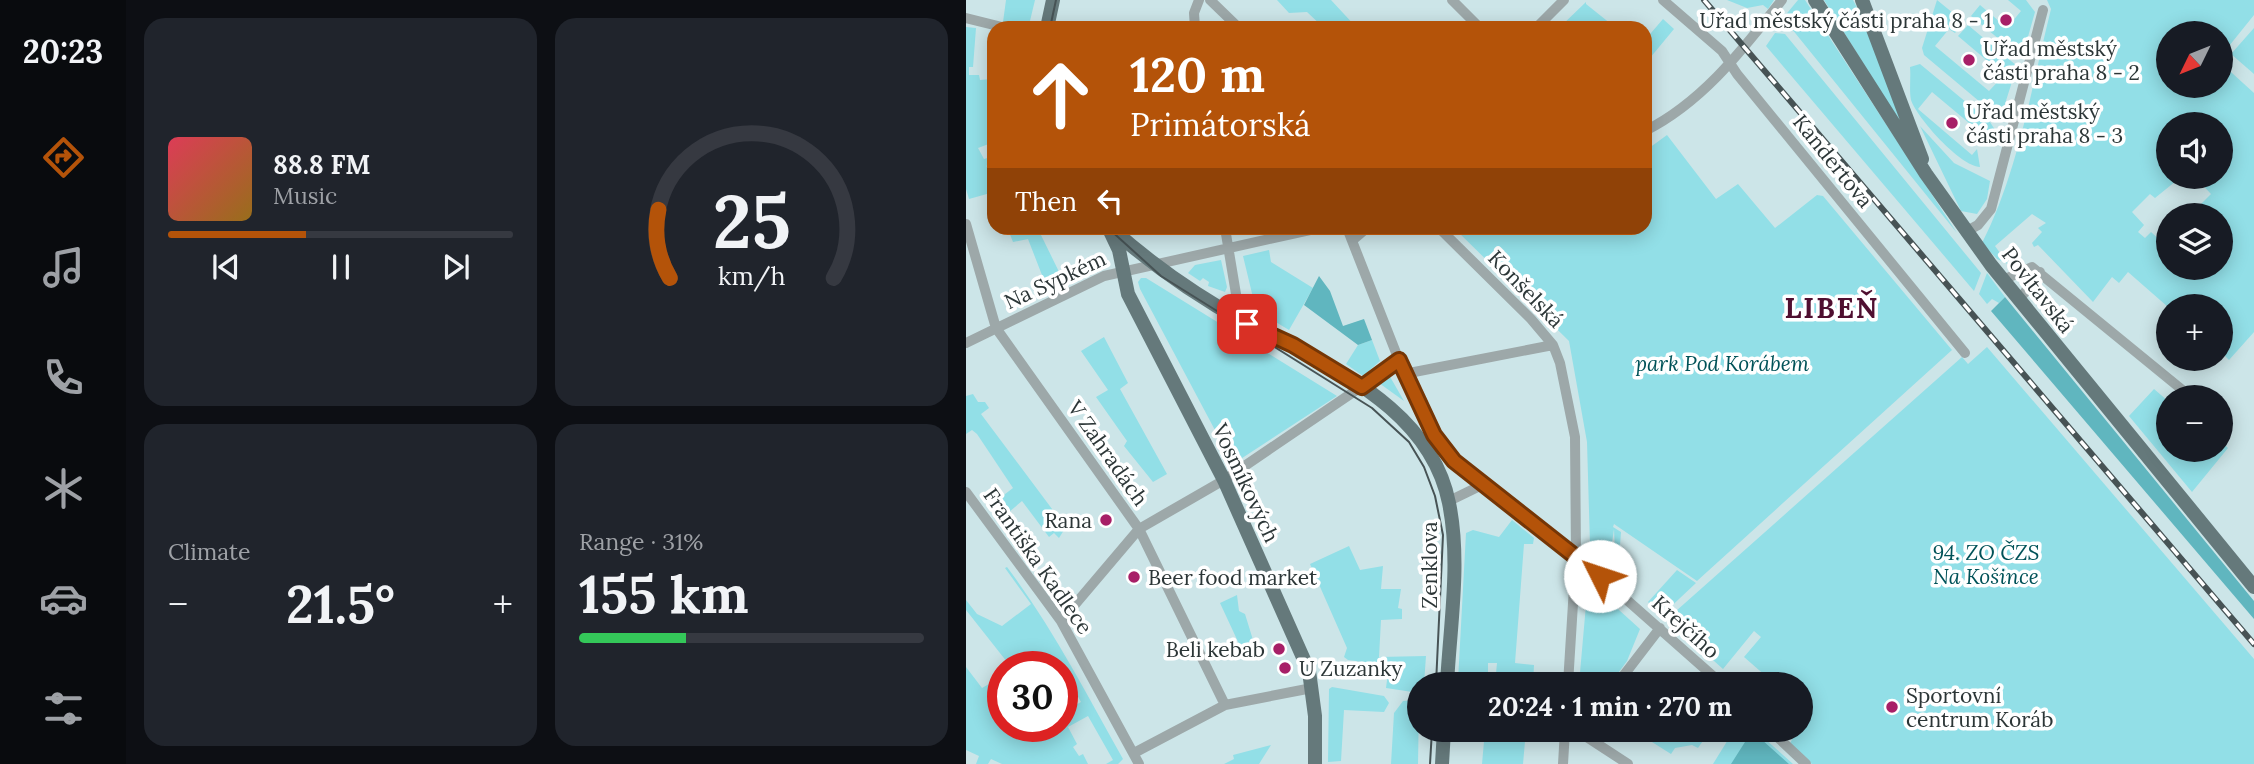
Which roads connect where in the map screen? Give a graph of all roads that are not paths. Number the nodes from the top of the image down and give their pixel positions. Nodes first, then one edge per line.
1 (1054, 0) edge
2 (1199, 0) edge
3 (1210, 0) edge
4 (1452, 0) edge
5 (1564, 0) edge
6 (1663, 0) edge
7 (1782, 0) edge
8 (1862, 0) edge
9 (1816, 2) edge
10 (2043, 9) dead end
11 (966, 18) edge
12 (1049, 21) edge
13 (1195, 21) edge
14 (1232, 21) edge
15 (1473, 21) edge
16 (1543, 21) edge
17 (987, 23) edge
18 (1731, 63) junction
19 (1652, 127) edge
20 (1926, 174) junction
21 (966, 223) edge
22 (1967, 231) junction
23 (1113, 235) edge
24 (1118, 235) edge
25 (1226, 235) edge
26 (1286, 235) edge
27 (1351, 235) edge
28 (1359, 235) edge
29 (1446, 235) edge
30 (1354, 239) junction
31 (1229, 247) junction
32 (1152, 264) junction
33 (1122, 270) junction
34 (2040, 272) junction
35 (2003, 280) junction
36 (1237, 300) dead end
37 (2019, 300) junction
38 (996, 328) junction
39 (966, 343) edge
40 (1553, 345) junction
41 (1965, 354) dead end
42 (1399, 360) junction
43 (1404, 374) junction
44 (2177, 385) edge
45 (1362, 387) junction
46 (1434, 435) junction
47 (1436, 463) junction
48 (1224, 480) junction
49 (1484, 484) junction
50 (966, 492) edge
51 (1449, 501) junction
52 (1139, 530) junction
53 (1576, 555) junction
54 (2254, 587) edge
55 (1061, 621) junction
56 (1660, 628) junction
57 (1448, 672) edge
58 (1569, 672) edge
59 (1627, 672) edge
60 (1709, 672) edge
61 (1312, 688) junction
62 (1225, 705) junction
63 (1443, 742) edge
64 (1564, 742) edge
65 (1596, 742) edge
66 (1783, 742) edge
67 (1134, 753) junction
68 (1139, 764) edge
69 (1315, 764) edge
70 (1442, 764) edge
71 (1563, 764) edge
72 (1629, 764) edge
73 (1806, 764) edge

1 - 12 main road
2 - 13 street
3 - 14 street
4 - 15 street
5 - 16 street
6 - 18 street, Kandertova
7 - 18 street
8 - 20 main road
9 - 20 main road, Povltavská
10 - 22 street
11 - 17 street
18 - 19 street
18 - 41 street, Kandertova
20 - 22 main road, Povltavská
21 - 38 street, V Zahradách
22 - 35 main road, Povltavská
23 - 33 main road, Vosmíkových
24 - 32 main road, Zenklova
25 - 31 street
26 - 31 street
27 - 30 street, Krejčího
28 - 30 street
29 - 40 street, Konšelská
30 - 42 street, Krejčího
31 - 32 street
31 - 36 street
32 - 33 street
32 - 45 main road, Zenklova
33 - 38 street, Na Sypkém
33 - 48 main road, Vosmíkových
34 - 35 street
34 - 37 street
34 - 44 street
35 - 37 main road, Povltavská
37 - 54 main road, Povltavská
38 - 39 street, Na Sypkém
38 - 52 street, V Zahradách
40 - 43 street
40 - 53 street, Konšelská
42 - 43 street, Krejčího
42 - 45 street
43 - 46 street, Krejčího
45 - 47 main road, Zenklova
45 - 48 street
46 - 47 main road
46 - 49 street, Krejčího
47 - 51 main road, Zenklova
48 - 52 street
48 - 61 main road, Vosmíkových
49 - 51 street
49 - 53 street, Krejčího
50 - 55 street, Františka Kadlece
51 - 57 main road, Zenklova
52 - 55 street
52 - 62 street, V Zahradách
53 - 56 street, Krejčího
53 - 58 street, Konšelská
55 - 67 street, Františka Kadlece
56 - 59 street
56 - 60 street, Krejčího
61 - 62 street
61 - 69 main road, Vosmíkových
62 - 67 street
63 - 70 main road
64 - 71 street
65 - 72 street
66 - 73 street
67 - 68 street, Františka Kadlece

